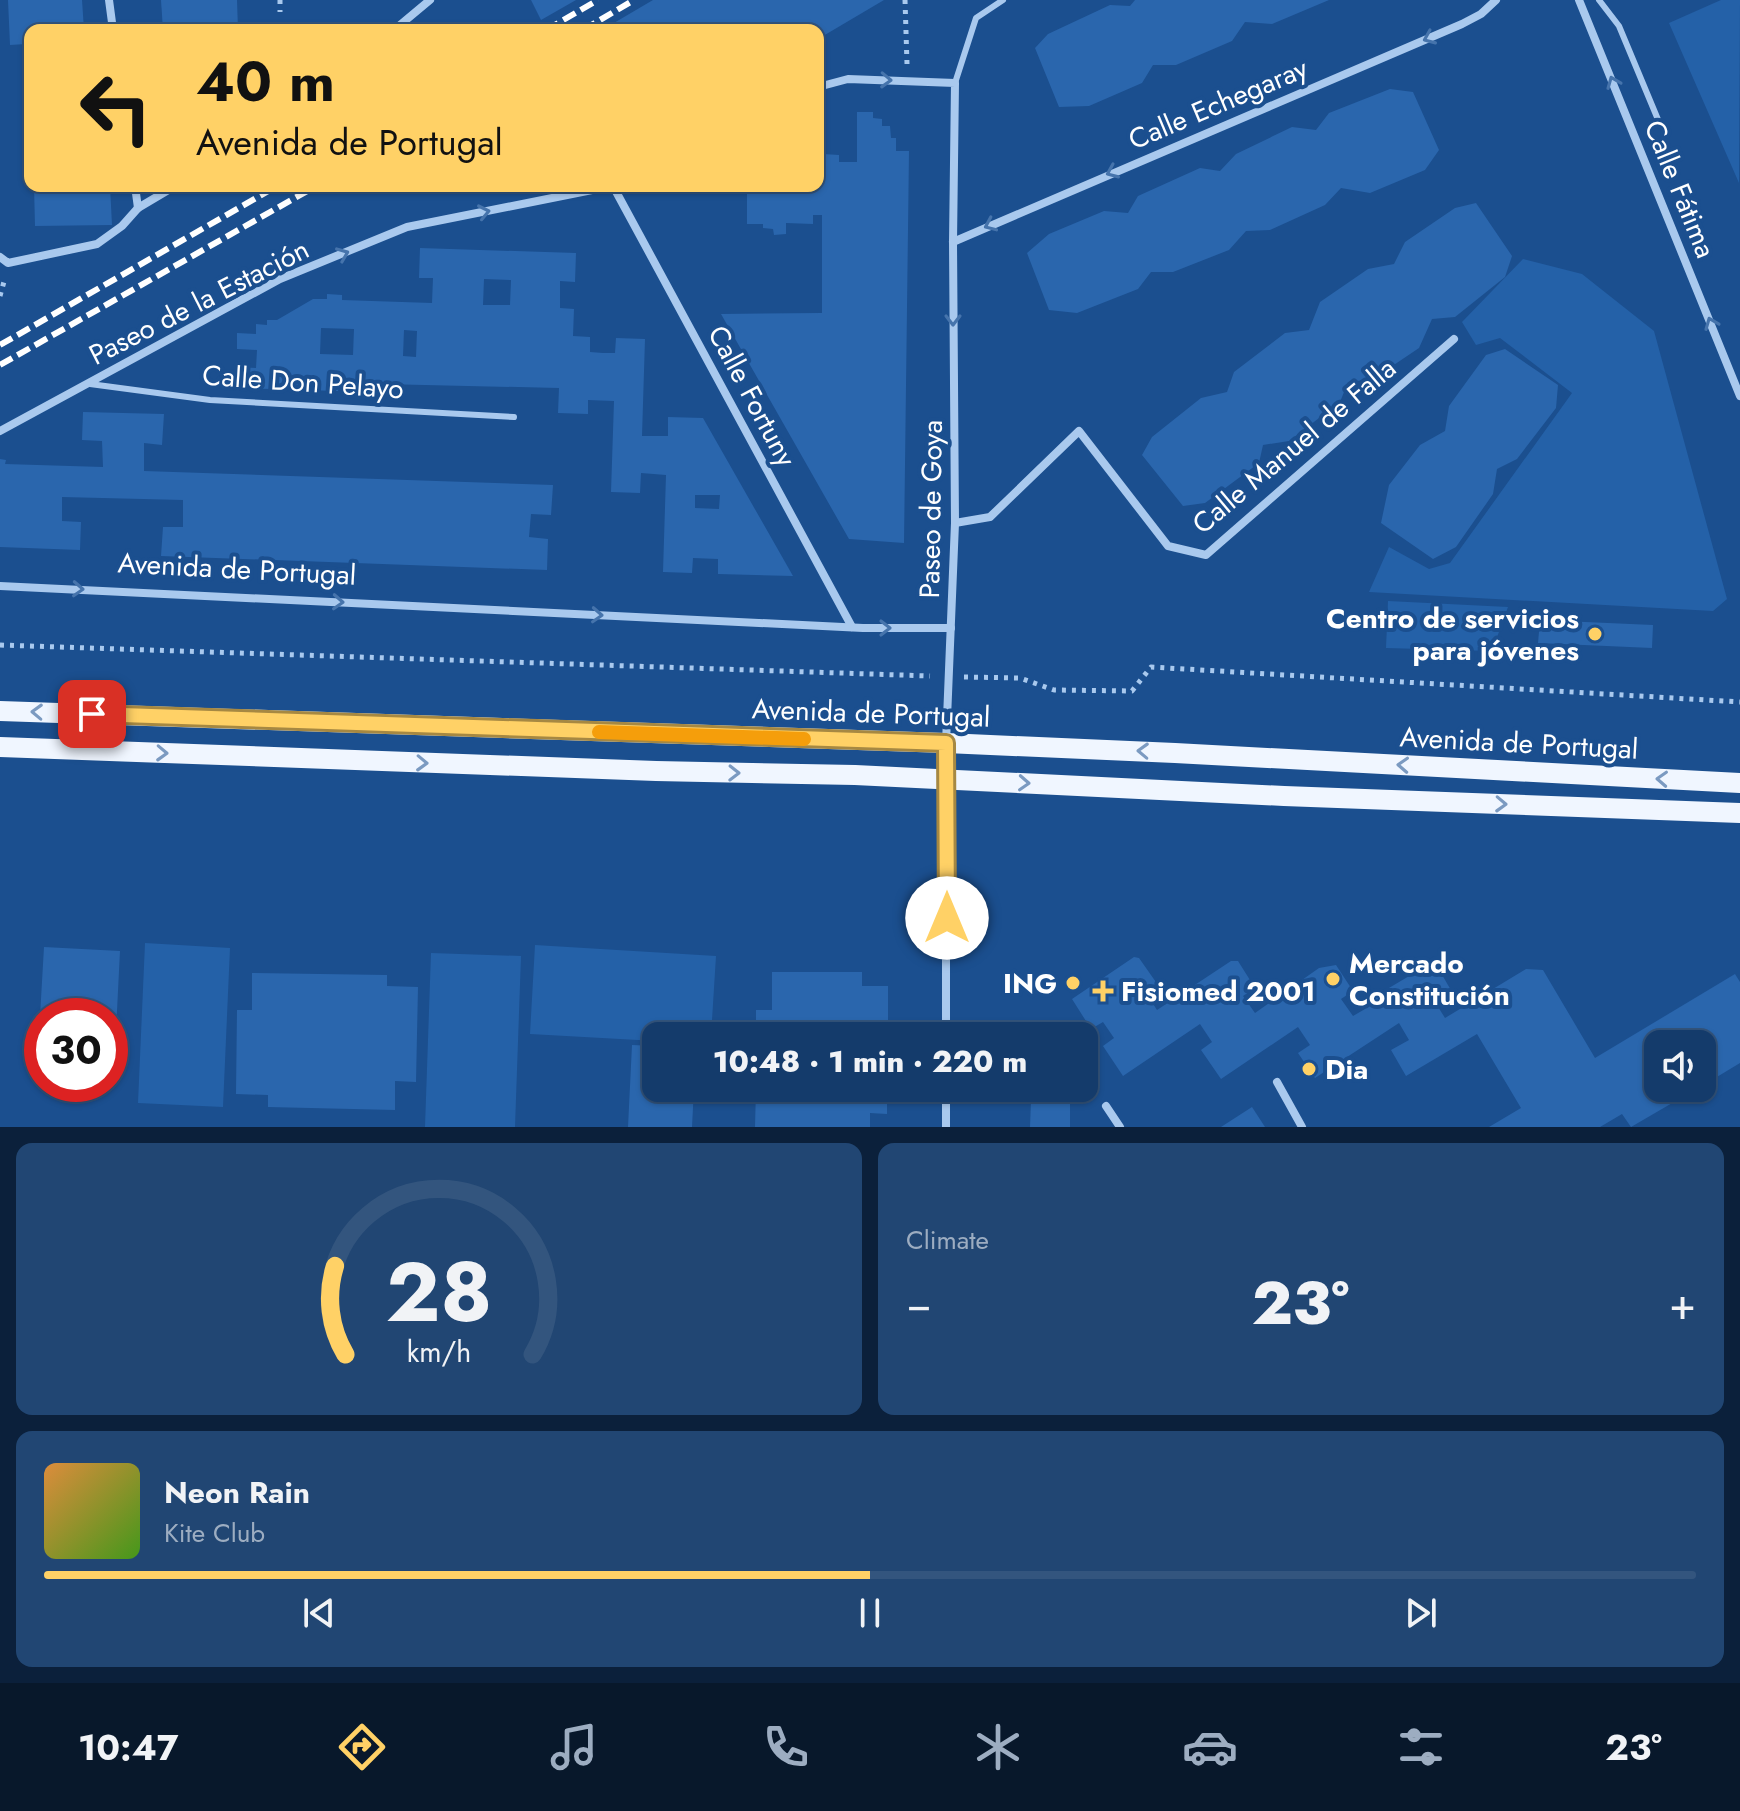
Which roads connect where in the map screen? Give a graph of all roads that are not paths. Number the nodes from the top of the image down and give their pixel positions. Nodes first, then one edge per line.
1 (109, 0) edge
2 (430, 0) edge
3 (1003, 0) edge
4 (1496, 0) edge
5 (1579, 0) edge
6 (1599, 0) edge
7 (112, 24) edge
8 (401, 24) edge
9 (955, 83) junction
10 (824, 85) edge
11 (1659, 122) dead end
12 (136, 192) edge
13 (165, 192) edge
14 (582, 192) edge
15 (615, 192) edge
16 (138, 208) junction
17 (953, 242) junction
18 (0, 257) edge
19 (1454, 339) dead end
20 (90, 384) junction
21 (1740, 396) edge
22 (514, 417) dead end
23 (0, 431) edge
24 (955, 523) junction
25 (0, 586) edge
26 (852, 627) junction
27 (951, 628) junction
28 (0, 711) edge
29 (946, 743) junction
30 (0, 747) edge
31 (946, 779) junction
32 (1740, 783) edge
33 (1740, 813) edge
34 (946, 1022) edge
35 (1277, 1082) dead end
36 (946, 1102) edge
37 (1106, 1106) dead end
38 (946, 1127) edge
39 (1120, 1127) edge
40 (1302, 1127) edge

1 - 7 street
2 - 8 street
3 - 9 lane, Paseo de Goya
4 -> 17 street, Calle Echegaray
21 -> 5 street, Calle Fátima
6 - 11 lane
10 -> 9 street
9 - 17 street, Paseo de Goya
12 - 16 street
13 - 16 street
20 -> 14 street, Paseo de la Estación
15 - 26 street, Calle Fortuny
16 - 18 street
17 -> 24 street, Paseo de Goya
19 - 24 street, Calle Manuel de Falla
20 - 22 lane, Calle Don Pelayo
20 - 23 street, Paseo de la Estación
24 - 27 street, Paseo de Goya
25 -> 26 street, Avenida de Portugal
26 -> 27 street, Avenida de Portugal
27 - 29 street, Paseo de Goya
29 -> 28 main road, Avenida de Portugal
29 - 31 street, Paseo de Goya
32 -> 29 main road, Avenida de Portugal
30 -> 31 main road
31 -> 33 main road
31 - 34 street, Paseo de Goya
35 - 40 street
36 - 38 street
37 - 39 street

